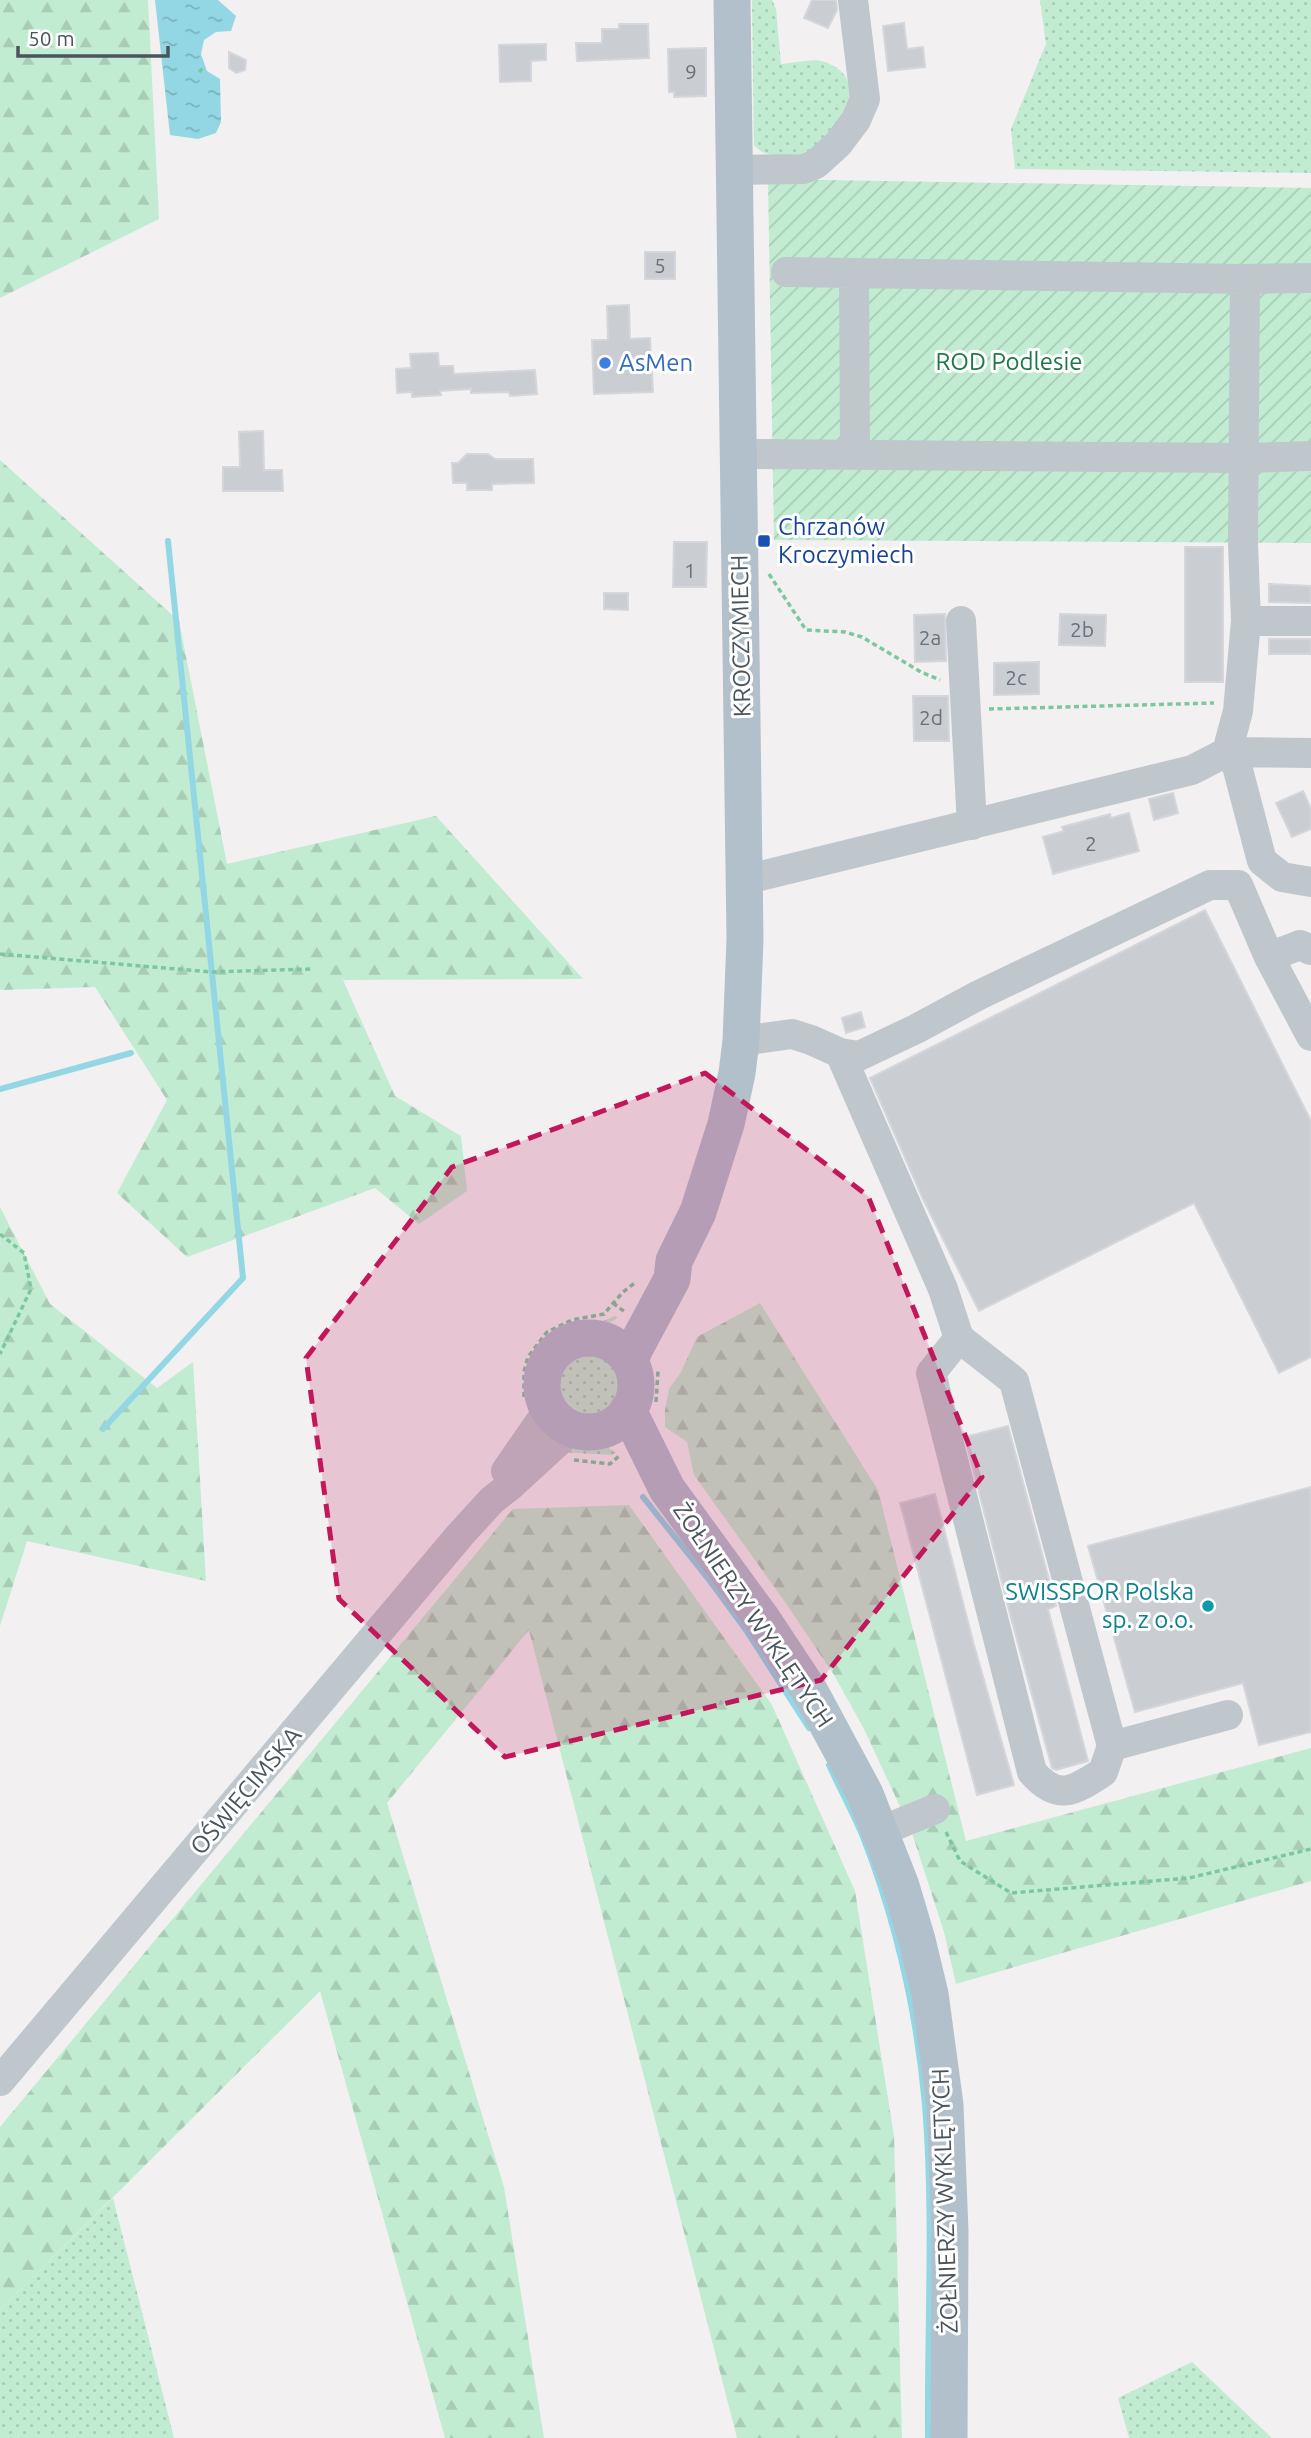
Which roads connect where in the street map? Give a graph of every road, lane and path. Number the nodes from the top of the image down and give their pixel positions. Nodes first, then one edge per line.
1 (732, 0) edge
2 (853, 0) edge
3 (205, 66) dead end
4 (199, 72) dead end
5 (735, 170) junction
6 (786, 272) dead end
7 (853, 273) junction
8 (1311, 278) edge
9 (1245, 279) junction
10 (755, 454) dead end
11 (855, 454) junction
12 (1311, 456) edge
13 (1244, 458) junction
14 (764, 567) dead end
15 (961, 621) dead end
16 (1247, 621) junction
17 (1311, 621) edge
18 (965, 700) junction
19 (1214, 704) dead end
20 (1227, 752) junction
21 (1311, 753) edge
22 (972, 825) junction
23 (744, 880) junction
24 (1311, 882) edge
25 (1311, 950) edge
26 (0, 954) edge
27 (1269, 957) junction
28 (313, 969) dead end
29 (1311, 1036) edge
30 (741, 1041) junction
31 (840, 1053) junction
32 (0, 1234) edge
33 (674, 1261) junction
34 (634, 1284) dead end
35 (959, 1338) junction
36 (602, 1340) junction
37 (0, 1354) edge
38 (630, 1362) junction
39 (628, 1409) junction
40 (560, 1416) junction
41 (667, 1489) junction
42 (1228, 1714) dead end
43 (1112, 1746) junction
44 (935, 1809) joint
45 (881, 1831) junction
46 (1311, 1849) edge
47 (0, 2081) edge
48 (949, 2438) edge

1 - 5 main road, KROCZYMIECH
2 - 5 street
3 - 4 path
5 - 23 main road, KROCZYMIECH
6 - 7 street
7 - 9 street
7 - 11 street
8 - 9 street
9 - 13 street
10 - 11 street
11 - 13 street
12 - 13 street
13 - 16 street
14 - 18 path
15 - 18 street
16 - 17 street
16 - 20 street
18 - 19 path
18 - 22 street
20 - 21 street
20 - 22 street
20 - 24 street
22 - 23 street
23 - 30 main road, KROCZYMIECH
25 - 27 street
26 - 28 path
27 - 29 street
27 - 31 street
30 - 31 street
30 - 33 main road, KROCZYMIECH
31 - 35 street
32 - 37 path
33 - 36 main road, KROCZYMIECH
33 - 38 main road, KROCZYMIECH
34 - 40 path
35 - 43 street
35 - 43 street
36 - 38 main road
36 - 40 main road
38 - 39 main road
39 - 40 main road
39 - 41 main road, ŻOŁNIERZY WYKLĘTYCH
40 - 41 main road, ŻOŁNIERZY WYKLĘTYCH
40 - 47 street, OŚWIĘCIMSKA
41 - 45 main road, ŻOŁNIERZY WYKLĘTYCH
42 - 43 street
44 - 45 street
44 - 46 path
45 - 48 main road, ŻOŁNIERZY WYKLĘTYCH

